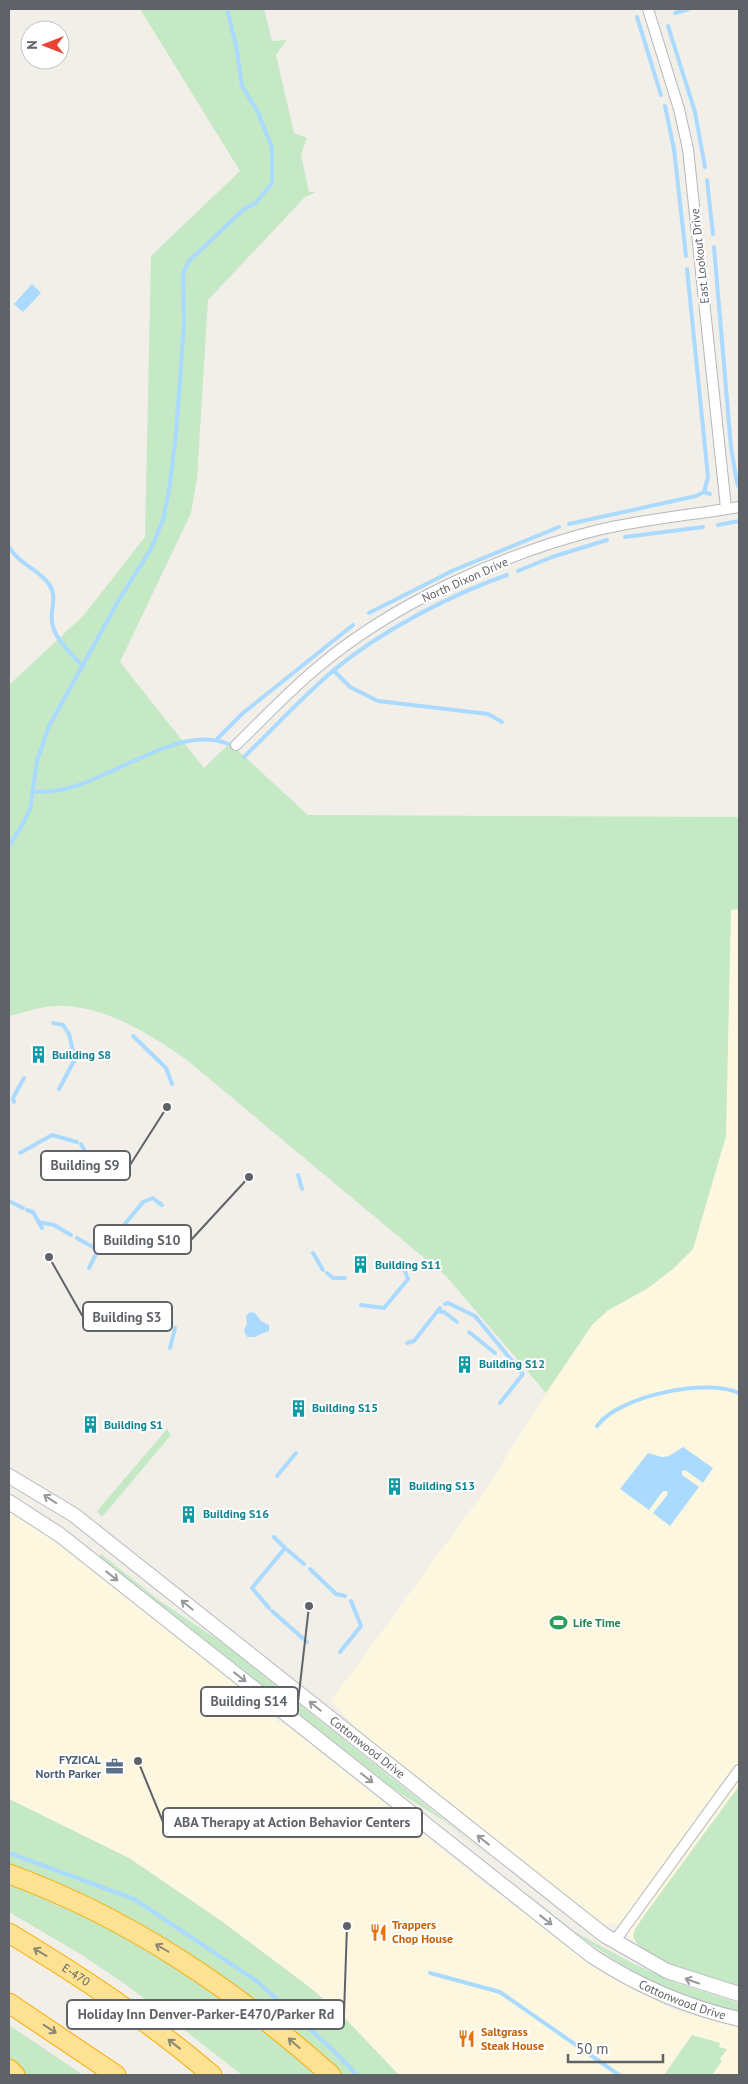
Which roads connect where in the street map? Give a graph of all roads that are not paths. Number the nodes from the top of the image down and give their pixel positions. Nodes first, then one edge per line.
1 (648, 9) edge
2 (739, 507) edge
3 (726, 508) junction
4 (236, 745) dead end
5 (9, 1476) edge
6 (9, 1502) edge
7 (739, 1770) edge
8 (9, 1874) edge
9 (9, 1933) edge
10 (614, 1942) junction
11 (739, 1994) edge
12 (9, 2003) edge
13 (739, 2019) edge
14 (9, 2069) edge
15 (15, 2075) edge
16 (116, 2075) edge
17 (212, 2075) edge
18 (331, 2075) edge

1 - 3 street, East Lookout Drive
2 - 3 street, North Dixon Drive
3 - 4 street, North Dixon Drive
10 -> 5 main road, Cottonwood Drive
6 -> 13 main road, Cottonwood Drive
7 - 10 street
18 -> 8 highway
17 -> 9 highway, E-470
11 -> 10 main road, Cottonwood Drive
12 -> 16 highway
14 - 15 highway

